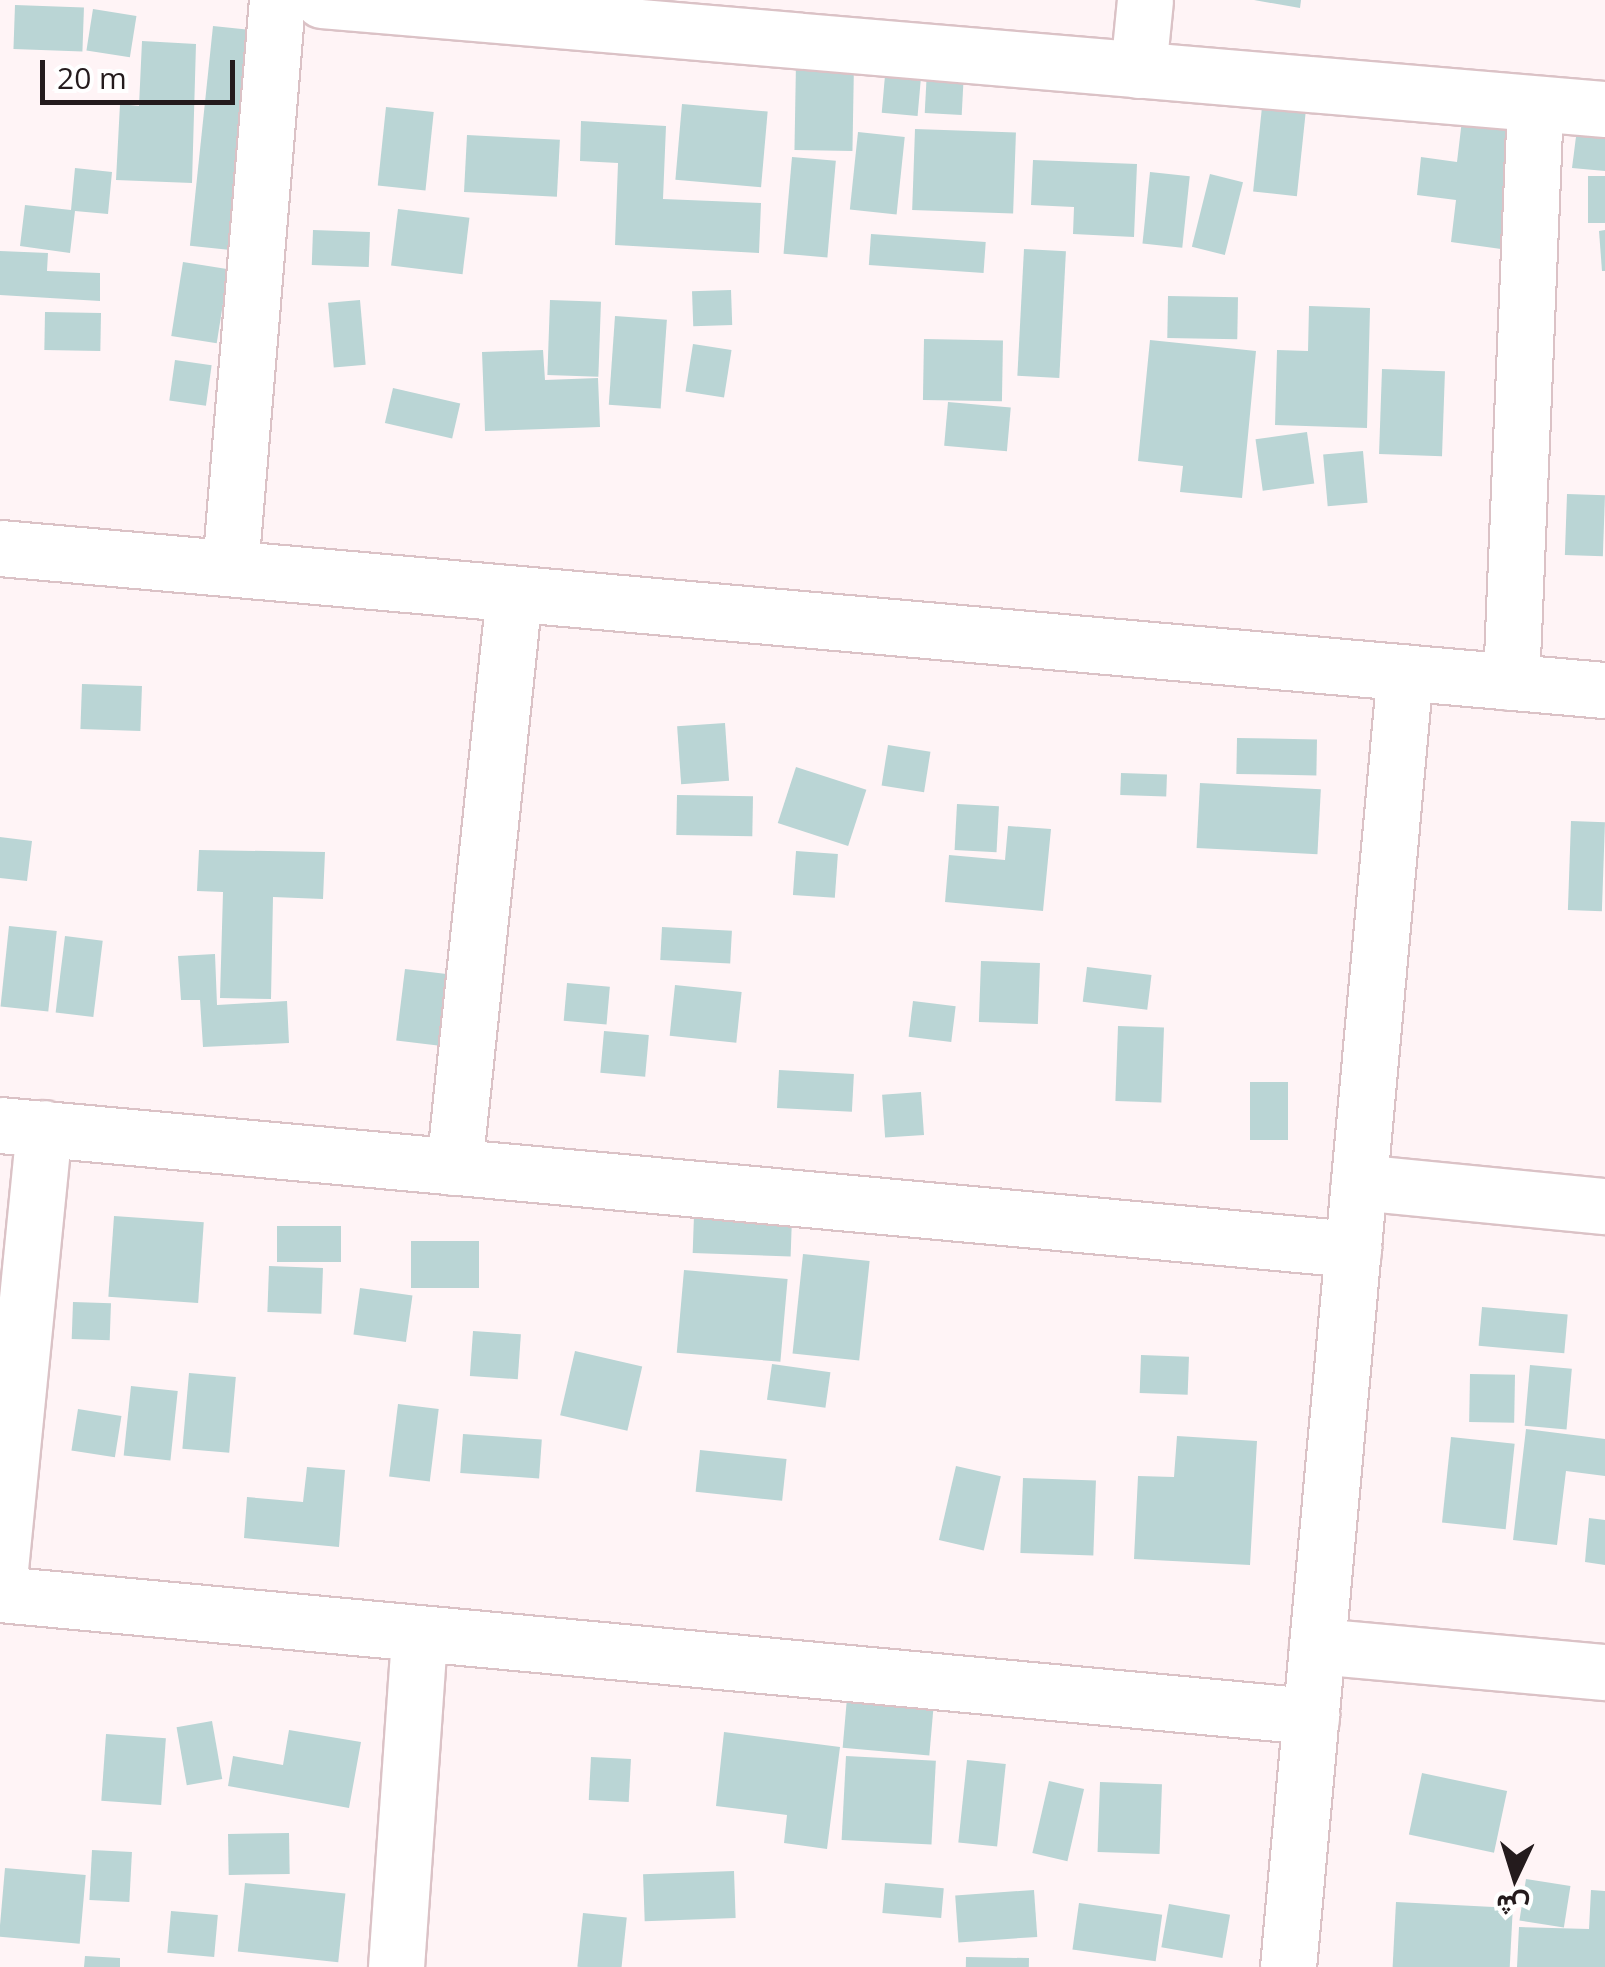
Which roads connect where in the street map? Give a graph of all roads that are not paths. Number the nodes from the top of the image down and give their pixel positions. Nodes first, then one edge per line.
1 (277, 0) edge
2 (322, 0) edge
3 (1145, 0) edge
4 (790, 20) edge
5 (1138, 70) junction
6 (1535, 104) junction
7 (1605, 109) edge
8 (0, 548) edge
9 (230, 568) junction
10 (514, 594) junction
11 (1405, 672) junction
12 (1511, 682) junction
13 (1605, 690) edge
14 (22, 1126) edge
15 (454, 1167) junction
16 (1358, 1182) junction
17 (1605, 1206) edge
18 (1353, 1249) junction
19 (0, 1570) edge
20 (0, 1594) edge
21 (419, 1634) junction
22 (1317, 1646) junction
23 (1605, 1672) edge
24 (1311, 1716) junction
25 (396, 1967) edge
26 (1288, 1967) edge

1 - 9 street
2 - 4 street
3 - 5 street
4 - 5 street
5 - 6 street
6 - 7 street
6 - 12 street
8 - 9 street
9 - 10 street
10 - 11 street
10 - 15 street
11 - 12 street
11 - 16 street
12 - 13 street
14 - 15 street
14 - 19 street
15 - 18 street
16 - 17 street
16 - 18 street
18 - 22 street
20 - 21 street
21 - 24 street
21 - 25 street
22 - 23 street
22 - 24 street
24 - 26 street

